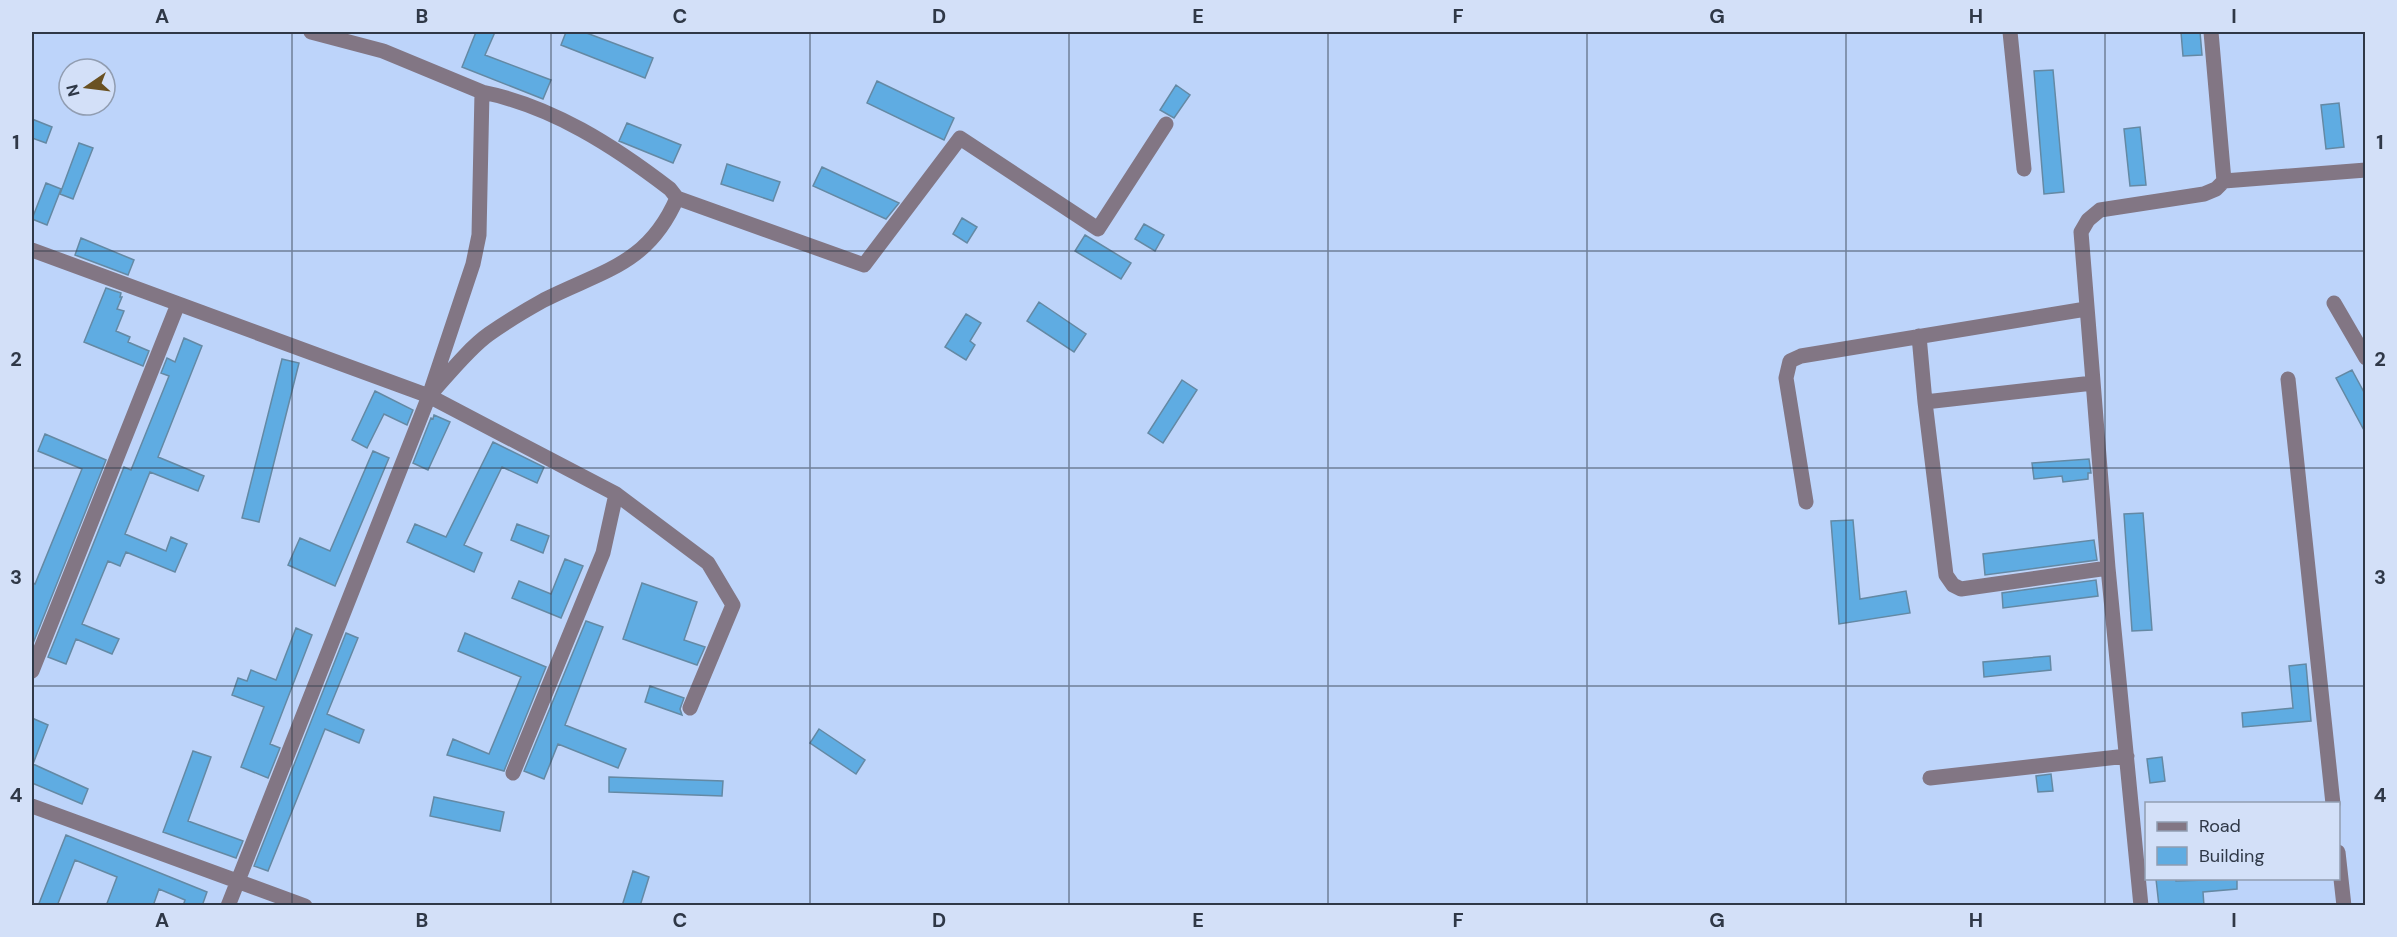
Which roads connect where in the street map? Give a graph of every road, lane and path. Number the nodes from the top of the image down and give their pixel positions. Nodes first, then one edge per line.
1 (311, 32) edge
2 (2010, 32) edge
3 (2211, 32) edge
4 (482, 92) junction
5 (1166, 124) dead end
6 (2024, 169) dead end
7 (2366, 170) edge
8 (2224, 182) junction
9 (677, 198) junction
10 (32, 250) edge
11 (2334, 303) dead end
12 (178, 304) junction
13 (2086, 309) junction
14 (1919, 336) junction
15 (2366, 358) edge
16 (2288, 379) dead end
17 (2093, 383) junction
18 (429, 396) junction
19 (1925, 402) junction
20 (616, 494) junction
21 (1806, 502) dead end
22 (2108, 568) junction
23 (32, 671) edge
24 (690, 708) dead end
25 (2127, 756) junction
26 (513, 773) dead end
27 (1930, 778) dead end
28 (2333, 802) edge
29 (32, 806) edge
30 (2340, 870) edge
31 (237, 881) junction
32 (228, 906) edge
33 (305, 906) edge
34 (2141, 906) edge
35 (2344, 906) edge

1 - 4 street
2 - 6 street
3 - 8 street
4 - 9 street
4 - 18 street
5 - 9 street
7 - 8 street
8 - 13 street
9 - 18 street
10 - 12 street
11 - 15 street
12 - 18 street
12 - 23 street
13 - 14 street
13 - 17 street
14 - 19 street
14 - 21 street
16 - 28 street
17 - 19 street
17 - 22 street
18 - 20 street
18 - 31 street
19 - 22 street
20 - 24 street
20 - 26 street
22 - 25 street
25 - 27 street
25 - 34 street
29 - 31 street
30 - 35 street
31 - 32 street
31 - 33 street

